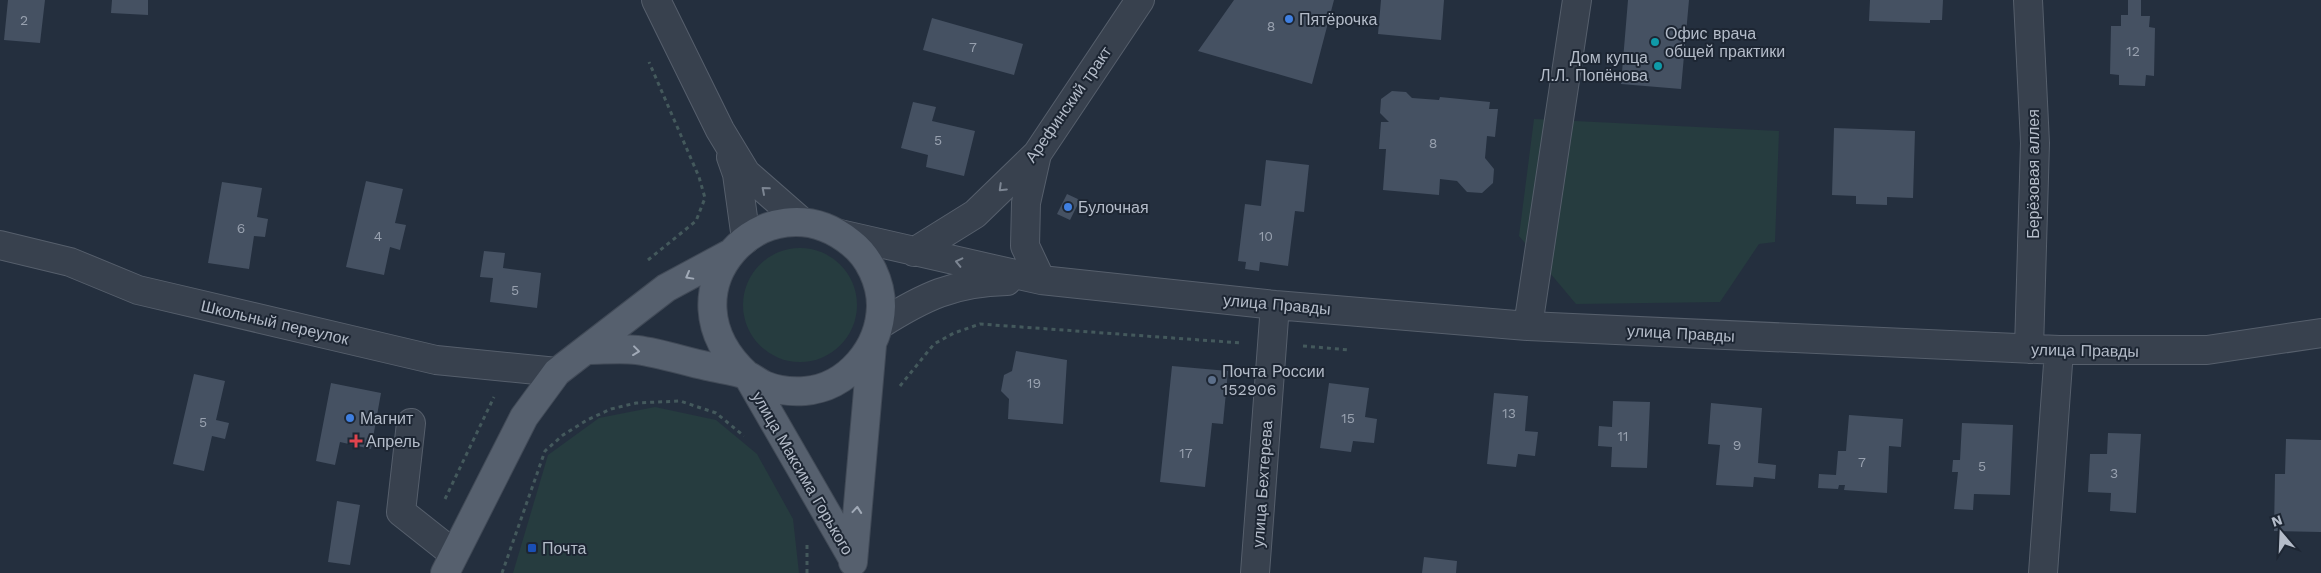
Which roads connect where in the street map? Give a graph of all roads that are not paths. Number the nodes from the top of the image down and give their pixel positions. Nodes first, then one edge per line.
1 (656, 0) edge
2 (1140, 0) edge
3 (1577, 0) edge
4 (2028, 0) edge
5 (720, 130) junction
6 (1037, 154) junction
7 (802, 222) junction
8 (840, 234) junction
9 (0, 244) edge
10 (739, 246) junction
11 (914, 252) junction
12 (1041, 280) junction
13 (1274, 305) junction
14 (1528, 326) junction
15 (2321, 333) edge
16 (875, 335) junction
17 (2029, 349) junction
18 (587, 350) junction
19 (2060, 350) junction
20 (557, 372) junction
21 (747, 375) junction
22 (411, 423) dead end
23 (450, 564) edge
24 (852, 566) edge
25 (1255, 573) edge
26 (2043, 573) edge

1 - 5 street
2 - 6 street, Арефинский тракт
3 - 14 street
4 - 17 street, Берёзовая аллея
7 -> 5 street
5 - 10 street
6 -> 11 street, Арефинский тракт
6 - 12 street
7 - 8 main road
7 - 10 main road
8 - 11 street, улица Правды
8 - 16 main road
9 - 20 street, Школьный переулок
10 -> 18 main road
10 - 21 main road
12 -> 11 street, улица Правды
12 - 13 street, улица Правды
12 - 16 street, улица Правды
13 - 14 street, улица Правды
13 - 25 street, улица Бехтерева
14 - 17 street, улица Правды
15 - 19 street, улица Правды
16 - 21 main road
24 -> 16 main road, улица Максима Горького
17 - 19 street, улица Правды
18 - 20 main road
18 -> 21 main road
19 - 26 street
20 - 23 main road
21 - 24 main road, улица Максима Горького
22 - 23 street

